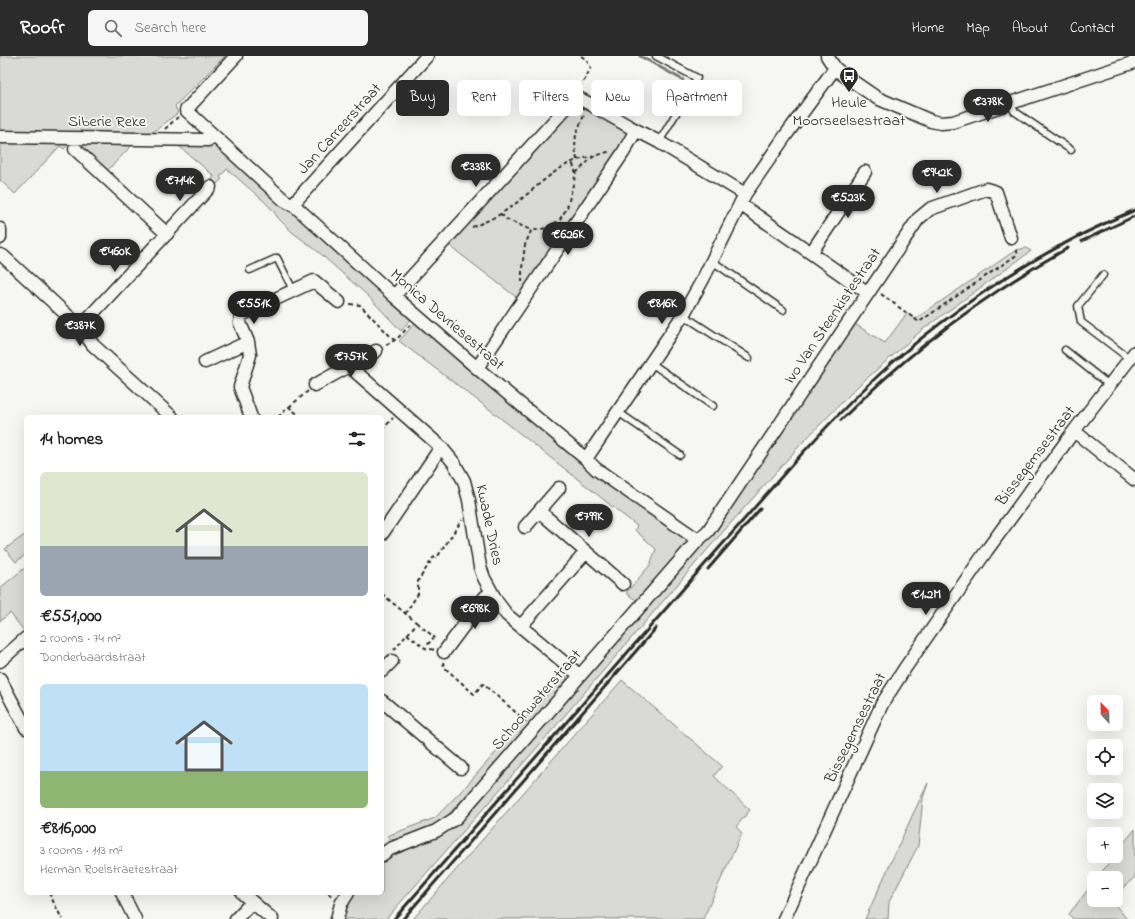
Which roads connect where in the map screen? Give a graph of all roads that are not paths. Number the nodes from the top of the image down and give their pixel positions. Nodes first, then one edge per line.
1 (236, 56) edge
2 (428, 56) edge
3 (656, 56) edge
4 (827, 56) edge
5 (1135, 62) edge
6 (836, 68) junction
7 (1011, 103) junction
8 (636, 130) junction
9 (212, 135) junction
10 (0, 137) edge
11 (659, 142) junction
12 (75, 149) dead end
13 (1071, 150) dead end
14 (864, 172) dead end
15 (210, 187) dead end
16 (743, 199) junction
17 (292, 205) junction
18 (0, 229) edge
19 (167, 234) junction
20 (0, 238) edge
21 (1011, 238) road end
22 (811, 253) junction
23 (0, 255) edge
24 (712, 261) junction
25 (250, 270) dead end
26 (1103, 275) dead end
27 (292, 290) junction
28 (870, 291) junction
29 (394, 296) junction
30 (339, 302) road end
31 (783, 310) dead end
32 (684, 315) junction
33 (80, 327) junction
34 (248, 342) junction
35 (1065, 350) dead end
36 (376, 351) road end
37 (1133, 356) edge
38 (749, 358) dead end
39 (204, 362) dead end
40 (651, 363) junction
41 (349, 366) junction
42 (477, 368) junction
43 (1110, 385) junction
44 (315, 386) road end
45 (713, 406) dead end
46 (618, 412) junction
47 (170, 415) edge
48 (250, 415) edge
49 (1074, 431) junction
50 (441, 447) junction
51 (680, 455) dead end
52 (586, 459) junction
53 (1135, 480) edge
54 (559, 488) dead end
55 (539, 511) junction
56 (525, 527) dead end
57 (384, 531) edge
58 (698, 540) junction
59 (586, 552) junction
60 (623, 584) dead end
61 (491, 592) junction
62 (521, 626) junction
63 (24, 640) edge
64 (444, 652) road end
65 (392, 660) road end
66 (0, 661) edge
67 (384, 669) edge
68 (579, 675) junction
69 (0, 678) edge
70 (384, 703) edge
71 (24, 724) edge
72 (461, 768) dead end
73 (385, 849) edge
74 (123, 895) edge
75 (244, 895) edge
76 (347, 895) edge
77 (252, 902) junction
78 (135, 919) edge
79 (236, 919) edge
80 (272, 919) edge
81 (337, 919) edge
82 (784, 919) edge

1 - 9 street, Monica Devriesestraat
2 - 17 street, Jan Carreerstraat
3 - 11 lane
4 - 6 street
5 - 7 street
6 - 7 street
6 - 16 street
7 - 13 lane
8 - 11 street
8 - 29 street
8 - 42 street
9 - 10 street, Siberie Reke
9 - 17 street, Monica Devriesestraat
11 - 16 street
12 - 19 street
14 - 22 street
15 - 19 street
16 - 22 street
16 - 24 street
17 - 29 street, Monica Devriesestraat
18 - 20 street
19 - 33 street
21 - 28 street, Ivo Van Steenkistestraat
22 - 28 street
23 - 33 street
24 - 31 lane
24 - 32 street
25 - 27 lane
26 - 37 lane
27 - 30 street
27 - 34 street
28 - 58 street, Ivo Van Steenkistestraat
29 - 42 street, Monica Devriesestraat
32 - 38 lane
32 - 40 street
33 - 47 street
34 - 39 street
34 - 48 street
35 - 43 lane
36 - 41 street
37 - 43 street, Bissegemsestraat
40 - 45 lane
40 - 46 street
41 - 44 street
41 - 50 street, Kwade Dries
42 - 52 street, Monica Devriesestraat
43 - 49 street, Bissegemsestraat
46 - 51 lane
46 - 52 street
49 - 53 street
49 - 82 street, Bissegemsestraat
50 - 57 street
50 - 61 street, Kwade Dries
52 - 58 street, Monica Devriesestraat
54 - 55 street
55 - 56 street
55 - 59 street
58 - 68 street, Schoonwaterstraat
59 - 60 street
59 - 62 street
61 - 62 street, Kwade Dries
61 - 64 street
62 - 68 street, Kwade Dries
63 - 66 street
65 - 67 street
68 - 73 street, Schoonwaterstraat
69 - 71 street
70 - 72 street
74 - 78 street
75 - 77 street
76 - 81 street
77 - 79 street
77 - 80 street

